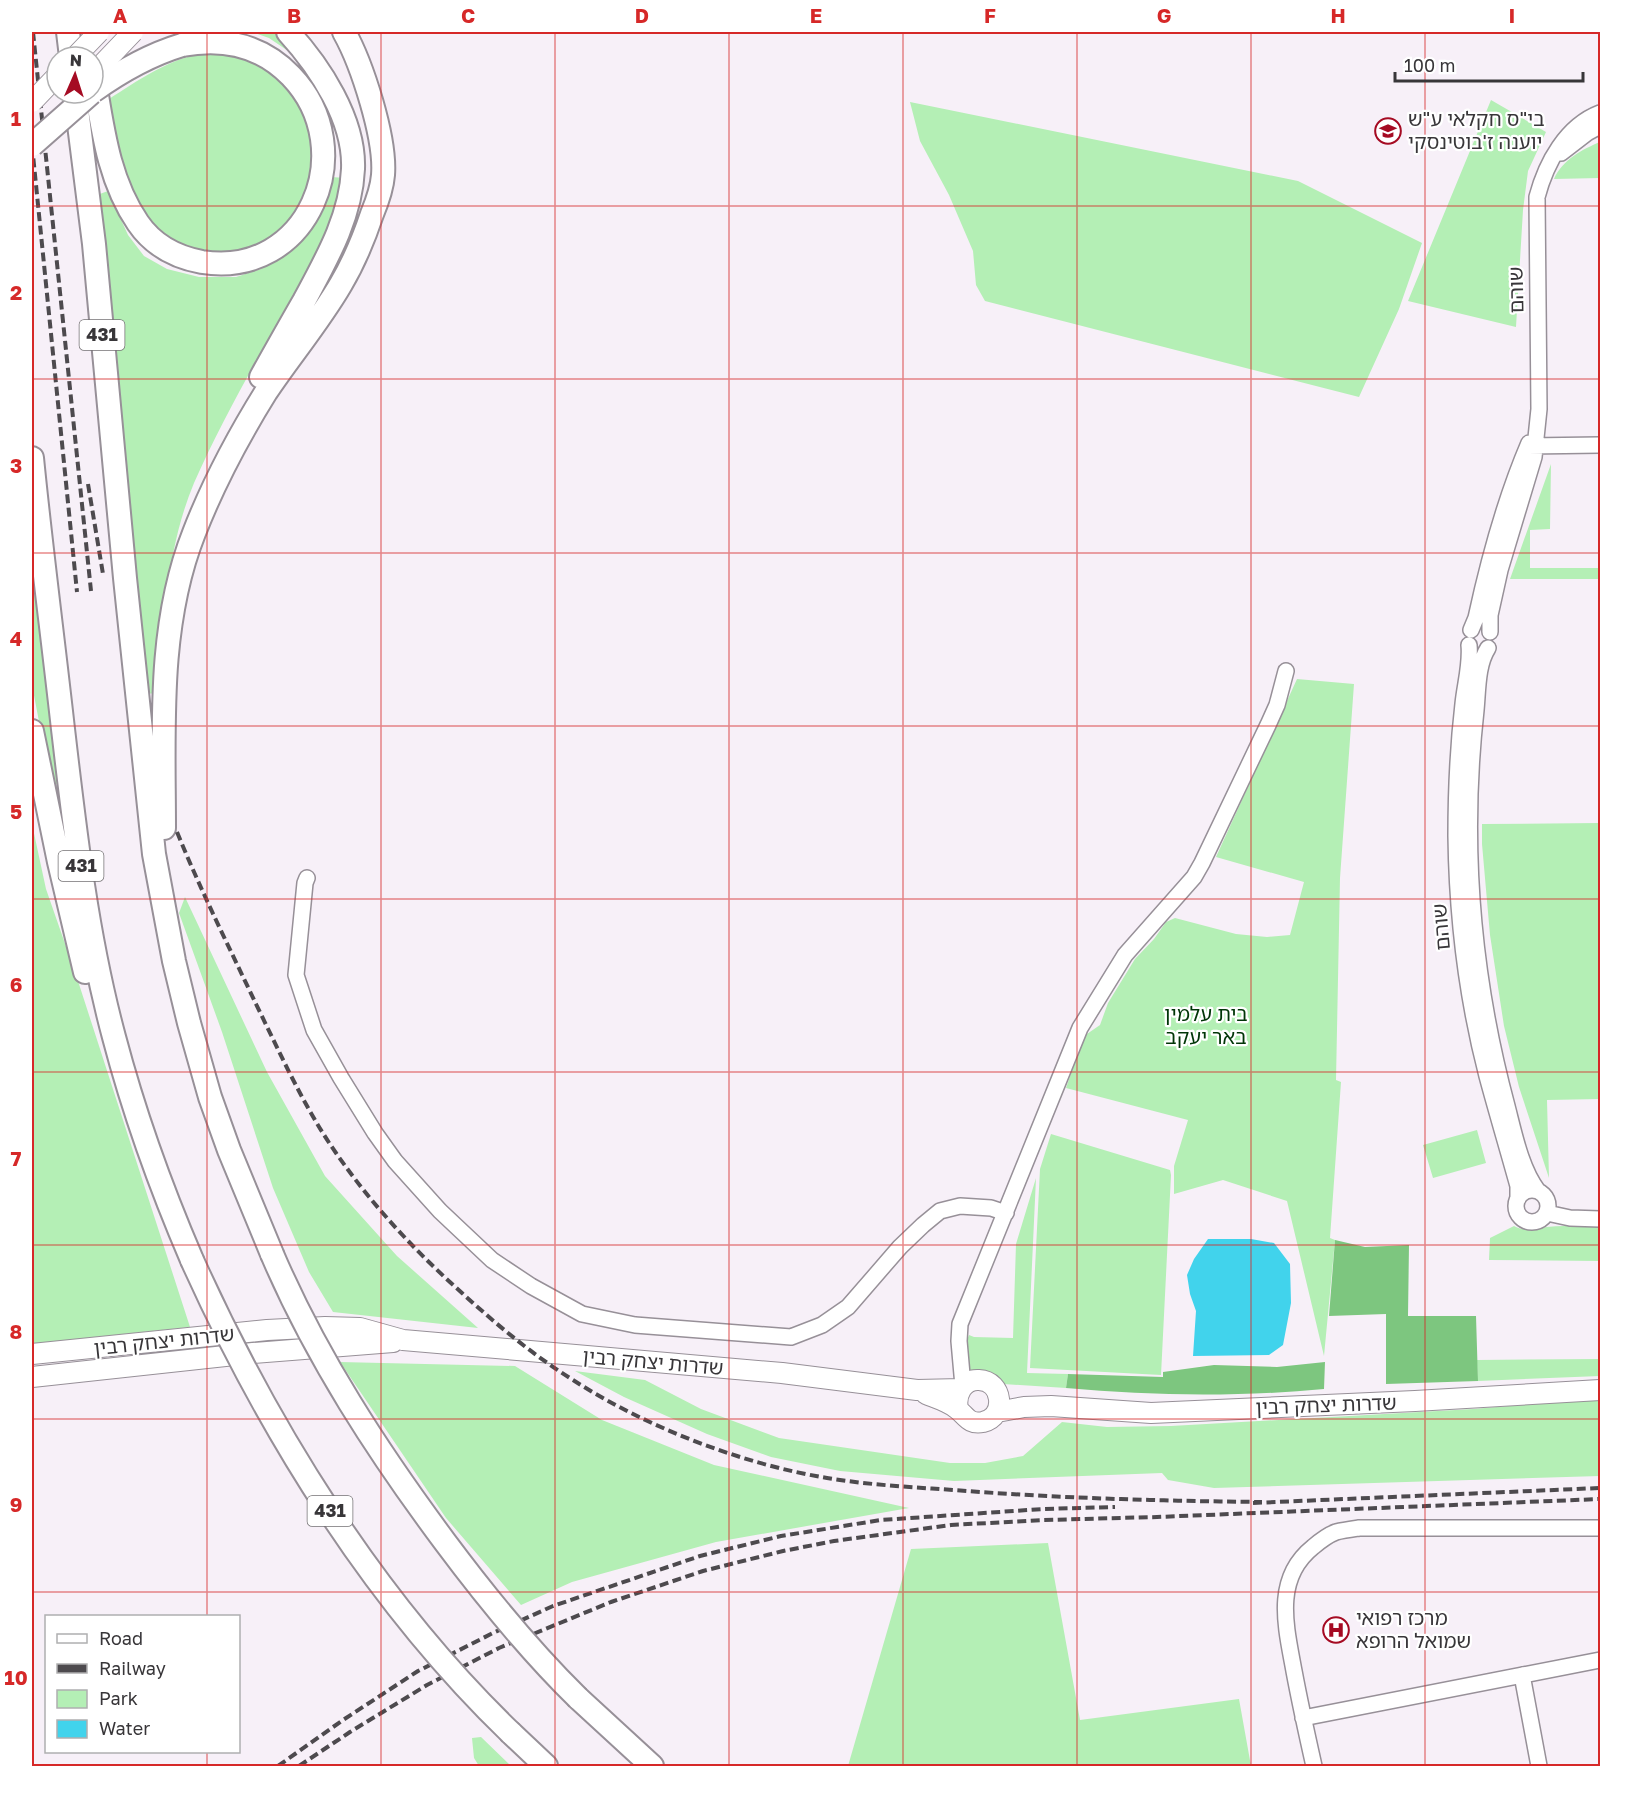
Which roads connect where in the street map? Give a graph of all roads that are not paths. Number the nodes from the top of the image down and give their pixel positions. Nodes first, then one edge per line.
1 (99, 32) edge
2 (133, 32) edge
3 (288, 32) edge
4 (336, 32) edge
5 (344, 32) edge
6 (85, 45) edge
7 (105, 61) edge
8 (105, 84) edge
9 (45, 88) edge
10 (32, 102) edge
11 (64, 105) edge
12 (77, 105) edge
13 (77, 105) edge
14 (99, 105) edge
15 (372, 106) junction
16 (1600, 113) edge
17 (1600, 126) edge
18 (32, 139) edge
19 (32, 145) edge
20 (1552, 161) junction
21 (1532, 445) junction
22 (1600, 445) edge
23 (32, 468) edge
24 (178, 583) junction
25 (1470, 637) junction
26 (1489, 640) junction
27 (1286, 671) dead end
28 (32, 731) edge
29 (307, 878) dead end
30 (164, 908) junction
31 (137, 1113) junction
32 (1538, 1191) junction
33 (1518, 1199) junction
34 (1006, 1213) junction
35 (1547, 1213) junction
36 (1600, 1219) edge
37 (960, 1324) junction
38 (403, 1340) junction
39 (32, 1354) edge
40 (32, 1377) edge
41 (982, 1380) junction
42 (903, 1388) junction
43 (962, 1388) junction
44 (1600, 1390) edge
45 (998, 1392) junction
46 (1051, 1406) junction
47 (958, 1409) junction
48 (997, 1412) junction
49 (1600, 1527) edge
50 (1600, 1660) edge
51 (1522, 1675) junction
52 (1303, 1718) junction
53 (546, 1767) edge
54 (652, 1767) edge
55 (1314, 1767) edge
56 (1539, 1767) edge

1 - 6 main road, bridge
2 - 7 main road, bridge
3 - 24 highway
4 - 15 highway
5 - 15 highway
8 - 14 highway, bridge
9 - 10 main road, bridge
11 - 18 main road
12 - 19 highway, bridge
13 - 30 highway, 431
15 - 24 highway
16 - 20 street, שוהם
17 - 20 street, שוהם
20 - 21 street, שוהם
21 - 22 street
21 - 25 street, שוהם
21 - 26 street, שוהם
23 - 31 highway, 431
24 - 30 highway
25 - 26 street
25 - 26 street
25 - 33 street, שוהם
26 - 32 street, שוהם
27 - 34 street
28 - 31 highway
29 - 34 street
30 - 54 highway, 431, bridge
31 - 53 highway, 431, bridge
32 - 33 street
32 - 35 street
33 - 35 street
34 - 37 street
35 - 36 street
37 - 41 street
37 - 43 street
38 - 39 main road, שדרות יצחק רבין
38 - 40 main road, שדרות יצחק רבין
38 - 42 main road, שדרות יצחק רבין
41 - 43 main road, שדרות יצחק רבין
41 - 45 main road, שדרות יצחק רבין
42 - 43 main road, שדרות יצחק רבין
42 - 47 main road, שדרות יצחק רבין
43 - 47 main road
44 - 46 main road, שדרות יצחק רבין
45 - 46 main road, שדרות יצחק רבין
45 - 48 main road
46 - 48 main road, שדרות יצחק רבין
47 - 48 main road, שדרות יצחק רבין
49 - 52 street
50 - 51 street
51 - 52 street
51 - 56 street
52 - 55 street

